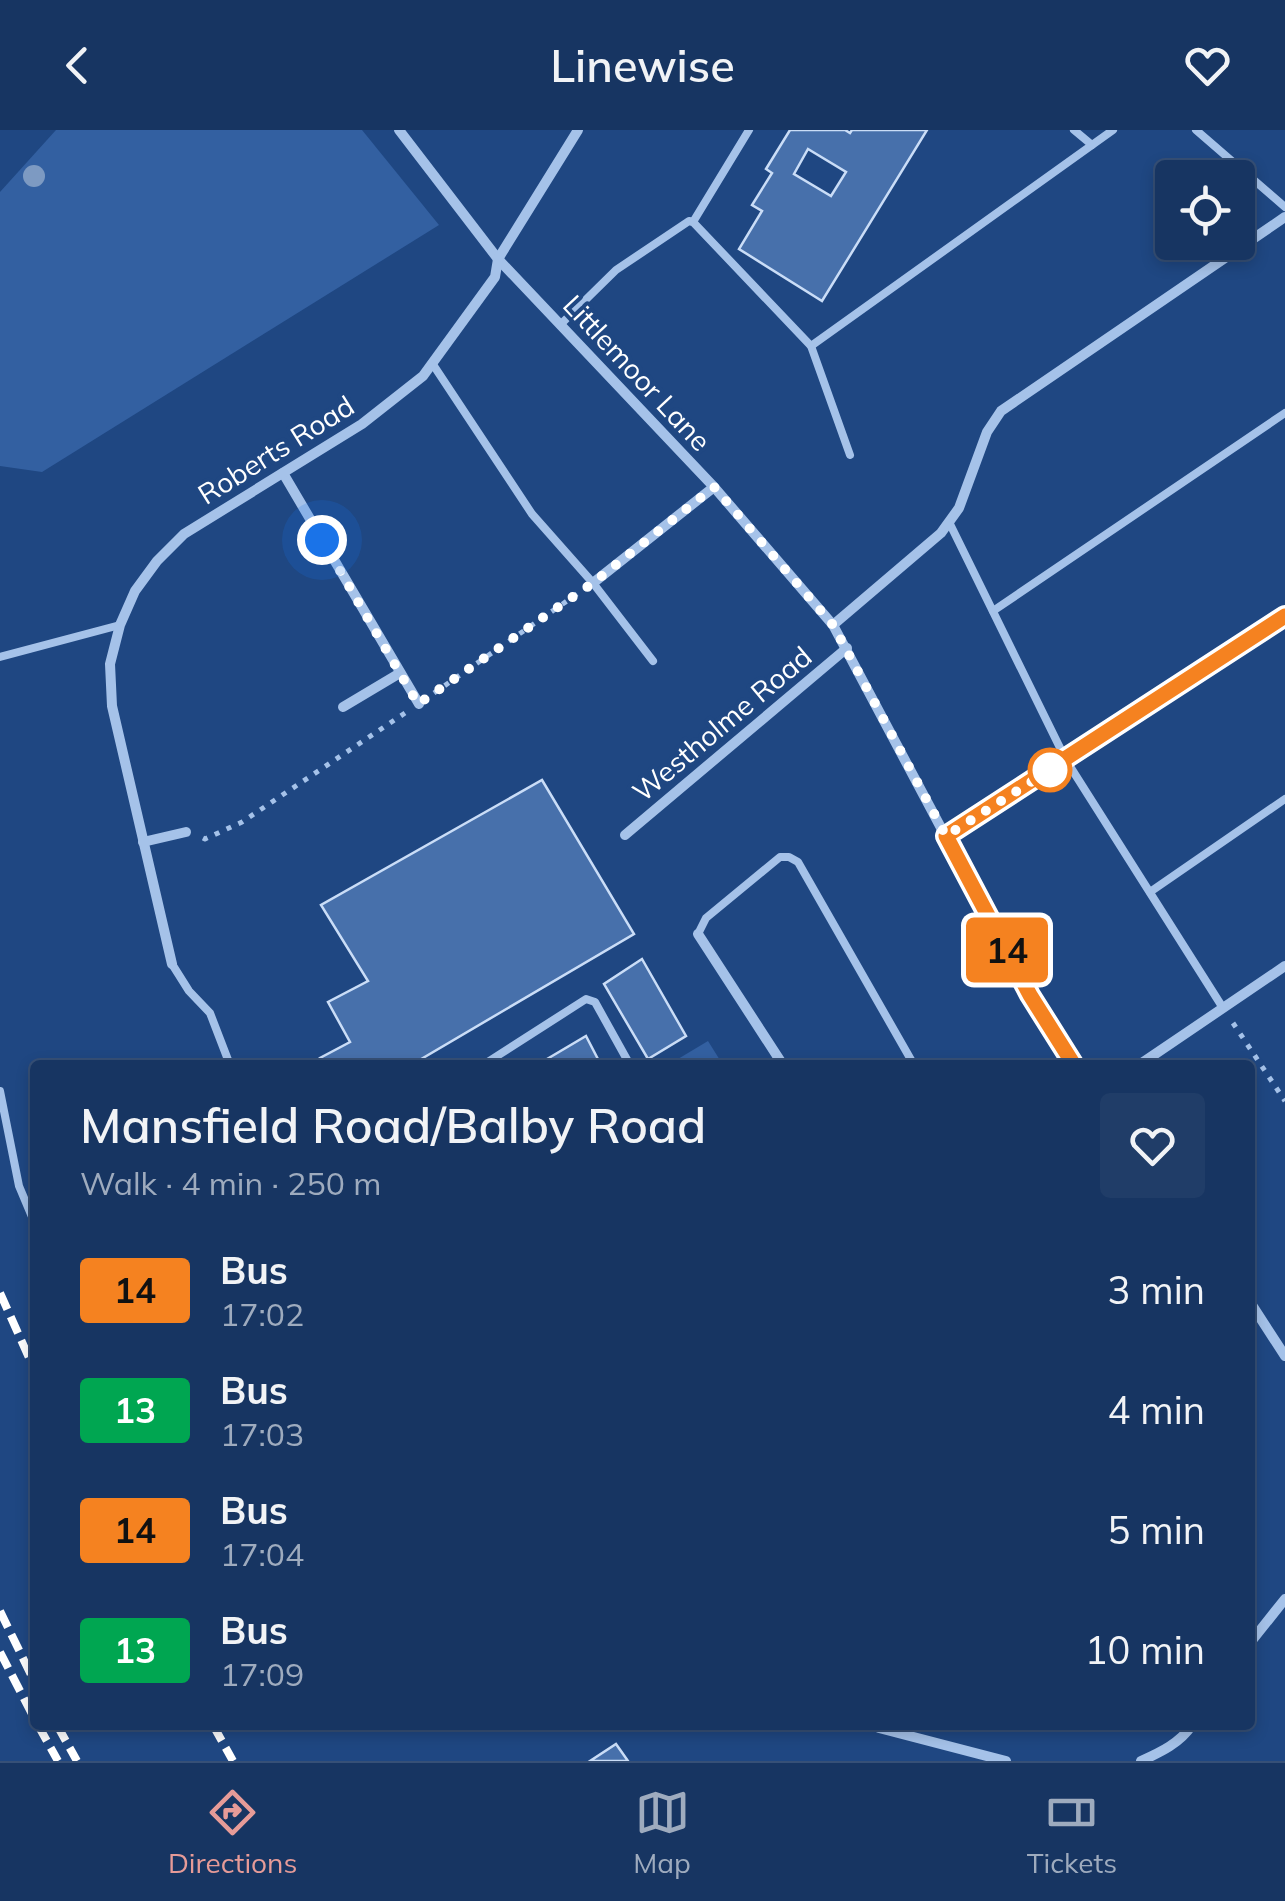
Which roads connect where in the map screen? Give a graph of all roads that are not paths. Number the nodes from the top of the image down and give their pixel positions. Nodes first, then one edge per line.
1 (399, 130) edge
2 (578, 130) edge
3 (749, 130) edge
4 (1074, 130) edge
5 (1113, 130) edge
6 (1196, 130) edge
7 (1092, 145) junction
8 (1285, 207) edge
9 (1285, 217) edge
10 (694, 222) junction
11 (498, 259) junction
12 (560, 325) junction
13 (811, 346) junction
14 (432, 364) junction
15 (1285, 413) edge
16 (850, 455) dead end
17 (283, 473) junction
18 (714, 487) junction
19 (949, 522) junction
20 (593, 583) junction
21 (993, 611) junction
22 (1285, 616) edge
23 (833, 625) junction
24 (120, 626) junction
25 (847, 648) junction
26 (0, 657) edge
27 (652, 662) dead end
28 (400, 672) junction
29 (418, 704) road end
30 (343, 708) dead end
31 (1066, 760) junction
32 (1285, 799) edge
33 (186, 832) road end
34 (625, 835) dead end
35 (946, 836) junction
36 (143, 842) junction
37 (1150, 892) junction
38 (698, 934) joint
39 (172, 964) joint
40 (1285, 966) edge
41 (1222, 1008) junction
42 (228, 1060) edge
43 (492, 1060) edge
44 (627, 1060) edge
45 (780, 1060) edge
46 (911, 1060) edge
47 (1071, 1060) edge
48 (1146, 1060) edge
49 (0, 1091) edge
50 (30, 1213) edge
51 (1255, 1310) edge
52 (1285, 1356) edge
53 (1285, 1599) edge
54 (1255, 1637) edge
55 (887, 1730) edge
56 (1188, 1730) edge
57 (1006, 1761) edge
58 (1141, 1761) edge

1 - 11 street, Littlemoor Lane
2 - 11 street, Roberts Road
3 - 10 lane
4 - 7 lane
5 - 7 lane
6 - 8 lane
7 - 13 lane
9 - 19 street
10 - 12 lane
10 - 13 lane
11 - 12 street, Littlemoor Lane
11 - 14 street, Roberts Road
12 - 18 street, Littlemoor Lane
13 - 16 lane
14 - 17 street, Roberts Road
14 - 20 lane
15 - 21 lane
17 - 24 street, Roberts Road
17 - 28 street
18 - 20 street
18 - 23 street, Littlemoor Lane
19 - 21 lane
19 - 23 street
20 - 27 lane
21 - 31 lane
22 - 31 street
23 - 25 street, Littlemoor Lane
24 - 26 lane
24 - 36 street, Roberts Road
25 - 34 street, Westholme Road
25 - 35 street, Littlemoor Lane
28 - 29 street
28 - 30 street
31 - 35 street
31 - 37 lane
32 - 37 lane
33 - 36 street
35 - 47 street, Littlemoor Lane
36 - 39 street, Roberts Road
37 - 41 lane
38 - 45 street
38 - 46 lane
39 - 42 lane
40 - 41 street
41 - 48 street
43 - 44 lane
49 - 50 lane
51 - 52 street
53 - 54 street
55 - 57 street
56 - 58 street

